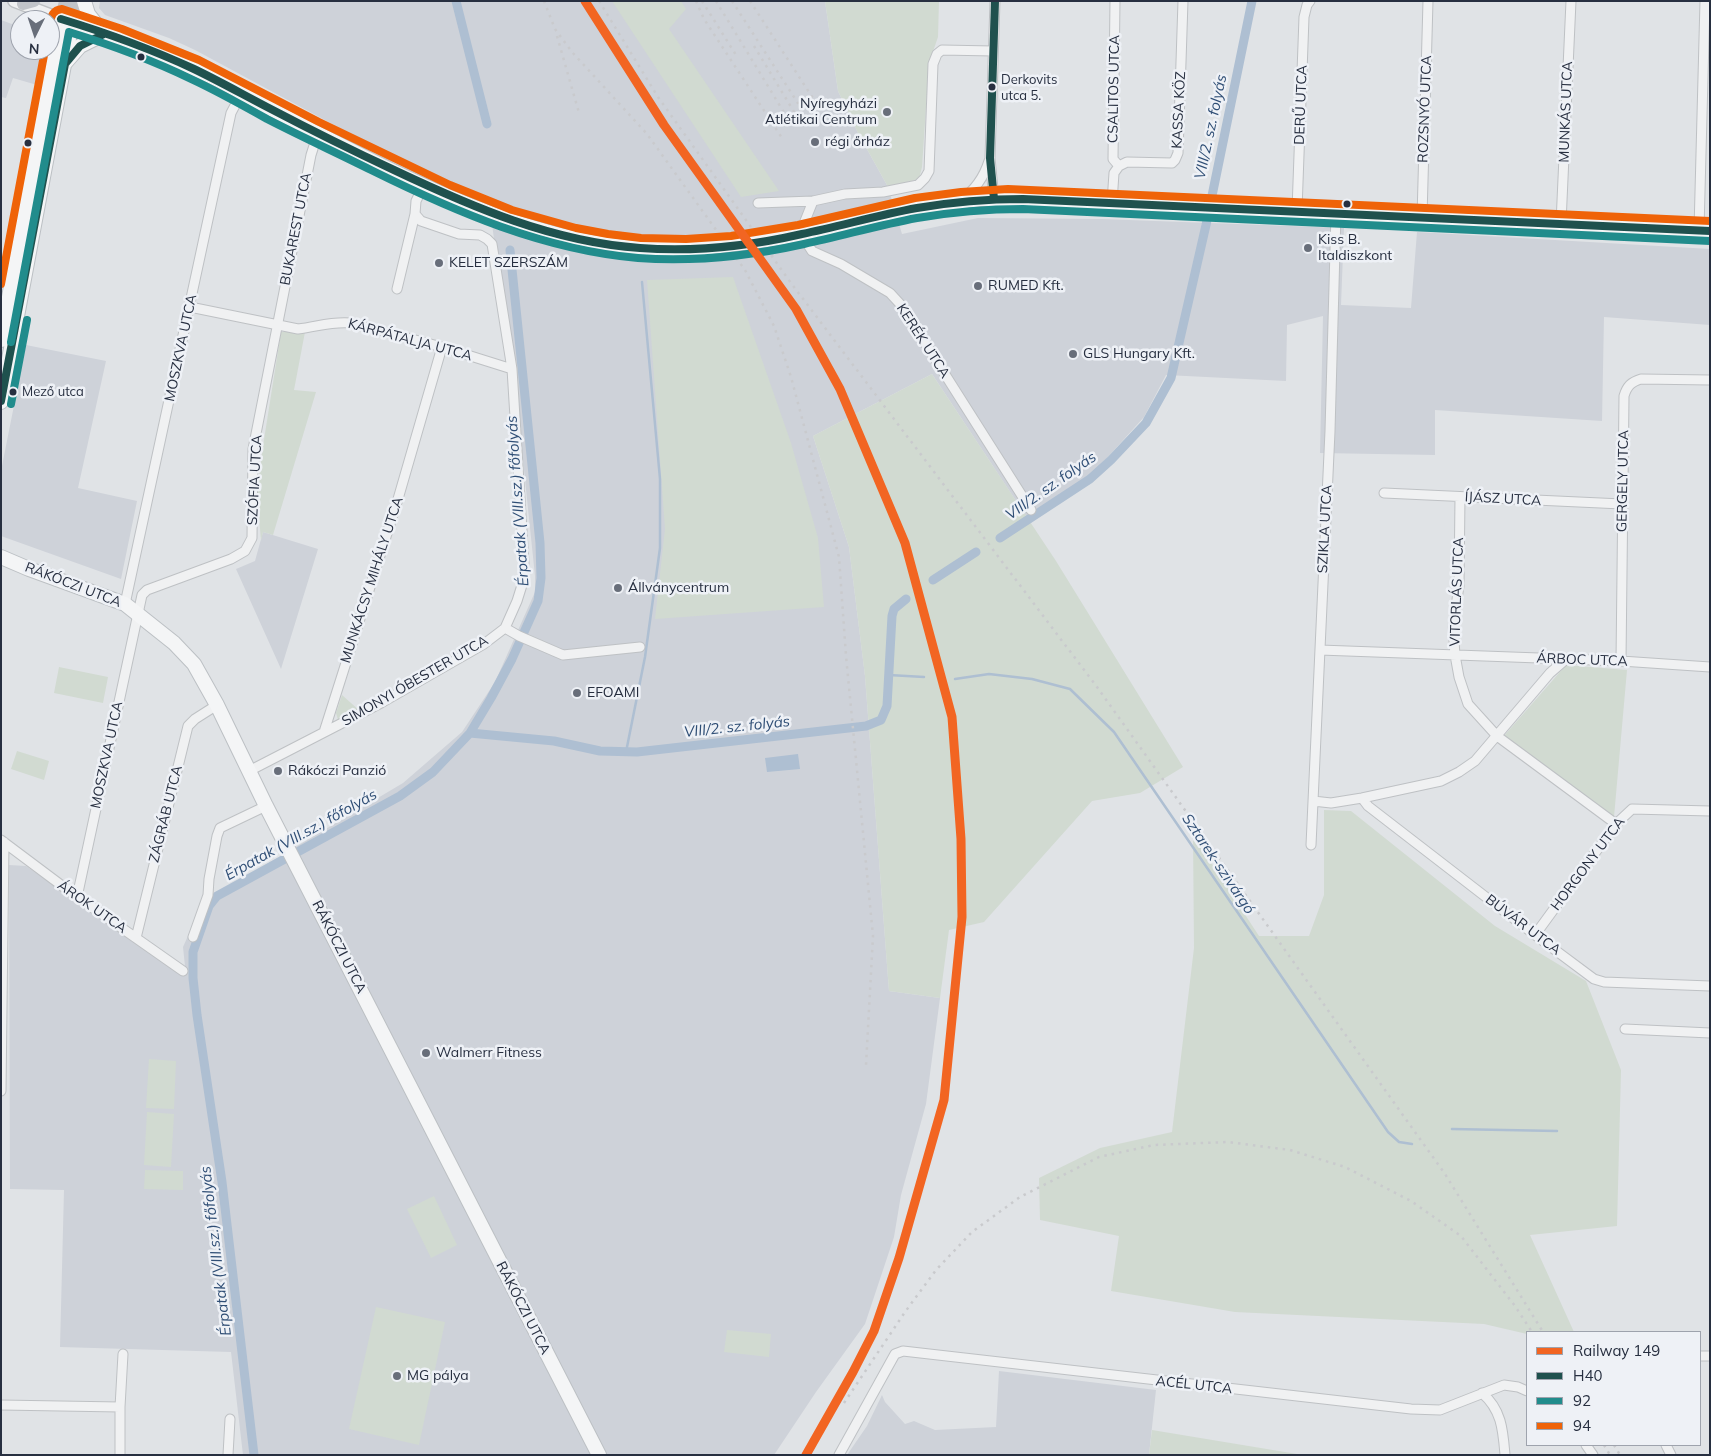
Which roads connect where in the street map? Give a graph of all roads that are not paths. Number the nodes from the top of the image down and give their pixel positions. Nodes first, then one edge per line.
1 (65, 1) edge
2 (76, 1) edge
3 (84, 1) edge
4 (995, 1) edge
5 (1115, 1) edge
6 (1183, 1) edge
7 (1310, 1) edge
8 (1428, 1) edge
9 (1571, 1) edge
10 (1705, 1) edge
11 (23, 2) edge
12 (66, 21) junction
13 (104, 34) junction
14 (993, 51) junction
15 (65, 64) junction
16 (241, 94) junction
17 (318, 134) junction
18 (990, 158) junction
19 (1119, 166) junction
20 (424, 185) junction
21 (994, 199) junction
22 (813, 201) junction
23 (960, 202) junction
24 (1112, 202) junction
25 (758, 203) dead end
26 (1297, 210) junction
27 (1336, 213) junction
28 (416, 214) junction
29 (1422, 217) junction
30 (1561, 223) junction
31 (1704, 230) edge
32 (398, 289) dead end
33 (190, 307) junction
34 (277, 326) junction
35 (1, 340) edge
36 (442, 347) junction
37 (512, 369) junction
38 (1710, 380) edge
39 (1, 402) edge
40 (1384, 494) dead end
41 (1460, 497) junction
42 (1622, 504) junction
43 (1031, 510) dead end
44 (1, 557) edge
45 (130, 588) junction
46 (142, 595) junction
47 (125, 604) junction
48 (138, 613) junction
49 (505, 628) junction
50 (640, 647) dead end
51 (1320, 650) junction
52 (1455, 655) junction
53 (1565, 660) junction
54 (1620, 661) junction
55 (1710, 667) edge
56 (217, 706) junction
57 (324, 732) junction
58 (1497, 736) junction
59 (249, 771) junction
60 (1362, 798) junction
61 (1313, 801) junction
62 (266, 806) junction
63 (1710, 811) edge
64 (1616, 824) junction
65 (2, 841) edge
66 (1311, 845) dead end
67 (77, 897) junction
68 (1535, 935) junction
69 (193, 937) dead end
70 (136, 938) junction
71 (183, 971) dead end
72 (1710, 986) edge
73 (1625, 1029) dead end
74 (1710, 1033) edge
75 (1, 1092) edge
76 (123, 1354) dead end
77 (1526, 1390) edge
78 (1482, 1393) junction
79 (1, 1405) edge
80 (120, 1407) junction
81 (230, 1420) dead end
82 (120, 1455) edge
83 (228, 1455) edge
84 (599, 1455) edge
85 (839, 1455) edge
86 (1505, 1455) edge

1 - 12 main road
2 - 12 main road
3 - 13 main road
4 - 14 street
5 - 19 street, CSALITOS UTCA
6 - 19 street, KASSA KÖZ
7 - 26 street, DERŰ UTCA
8 - 29 street, ROZSNYÓ UTCA
9 - 30 street, MUNKÁS UTCA
10 - 31 street
11 - 12 street
12 - 13 main road
12 - 15 main road
12 - 35 main road
13 - 15 main road
13 - 16 main road
14 - 18 street
14 - 22 street
15 - 39 main road
16 - 17 main road
16 - 33 street, MOSZKVA UTCA
17 - 20 main road
17 - 34 street, BUKAREST UTCA
18 - 21 street
18 - 23 street
19 - 24 street, CSALITOS UTCA
20 - 23 main road, bridge
20 - 28 street
21 - 23 main road
21 - 24 main road
22 - 25 street
22 - 43 street, KERÉK UTCA
24 - 26 main road
26 - 27 main road
27 - 29 main road
27 - 51 street, SZIKLA UTCA
28 - 32 street
28 - 37 street, SIMONYI ÓBESTER UTCA
29 - 30 main road
30 - 31 main road
33 - 34 street, KÁRPÁTALJA UTCA
33 - 45 street, MOSZKVA UTCA
34 - 36 street, KÁRPÁTALJA UTCA
34 - 46 street, SZÓFIA UTCA
36 - 37 street, KÁRPÁTALJA UTCA
36 - 57 street, MUNKÁCSY MIHÁLY UTCA
37 - 49 street, SIMONYI ÓBESTER UTCA
38 - 42 street, GERGELY UTCA
40 - 41 street, ÍJÁSZ UTCA
41 - 42 street, ÍJÁSZ UTCA
41 - 52 street, VITORLÁS UTCA
42 - 54 street, GERGELY UTCA
44 - 47 main road, RÁKÓCZI UTCA
45 - 46 street
45 - 47 street, MOSZKVA UTCA
46 - 48 street
47 - 48 main road, RÁKÓCZI UTCA
48 - 56 main road, RÁKÓCZI UTCA
48 - 67 street, MOSZKVA UTCA
49 - 50 street
49 - 57 street, SIMONYI ÓBESTER UTCA
51 - 52 street, ÁRBOC UTCA
51 - 61 street, SZIKLA UTCA
52 - 53 street, ÁRBOC UTCA
52 - 58 street, VITORLÁS UTCA
53 - 54 street, ÁRBOC UTCA
53 - 58 street
54 - 55 street, ÁRBOC UTCA
56 - 59 main road, RÁKÓCZI UTCA
56 - 70 street, ZÁGRÁB UTCA
57 - 59 street
58 - 60 street
58 - 64 street, VITORLÁS UTCA
59 - 62 main road, RÁKÓCZI UTCA
60 - 61 street
60 - 68 street, BÚVÁR UTCA
61 - 66 street, SZIKLA UTCA
62 - 69 street
62 - 84 main road, RÁKÓCZI UTCA
63 - 64 street, HORGONY UTCA
64 - 68 street, HORGONY UTCA
65 - 67 street, ÁROK UTCA
65 - 75 street
67 - 70 street, ÁROK UTCA
68 - 72 street, BÚVÁR UTCA
70 - 71 street, ÁROK UTCA
73 - 74 street
76 - 80 street
77 - 78 street, ACÉL UTCA
78 - 85 street, ACÉL UTCA
78 - 86 street
79 - 80 street
80 - 82 street
81 - 83 street

